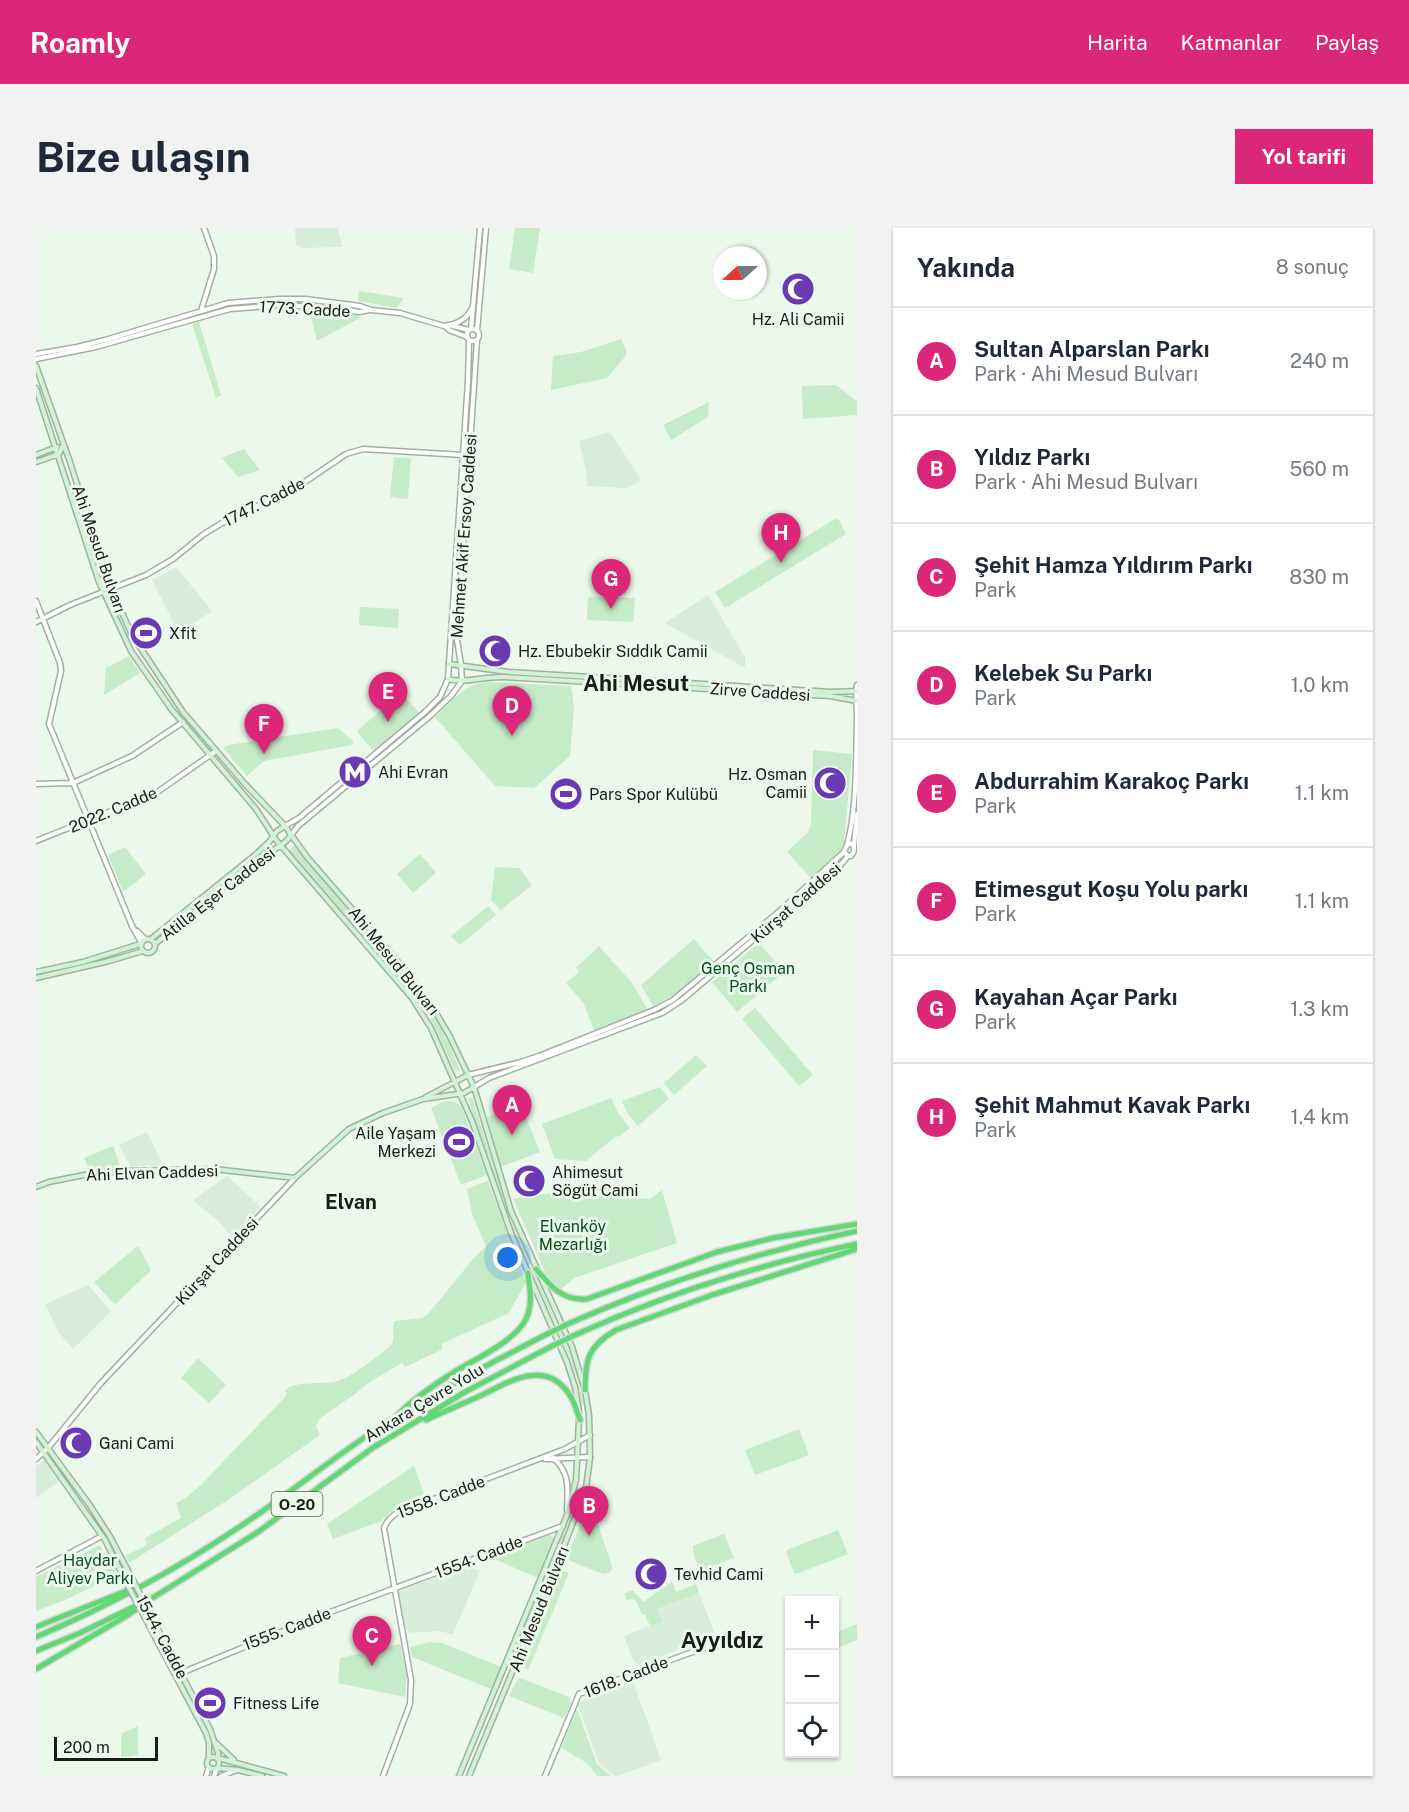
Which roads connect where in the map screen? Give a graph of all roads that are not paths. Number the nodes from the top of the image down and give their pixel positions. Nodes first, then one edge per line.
1 (204, 228) edge
2 (480, 228) edge
3 (486, 228) edge
4 (474, 305) junction
5 (371, 310) junction
6 (201, 311) junction
7 (199, 317) junction
8 (169, 324) junction
9 (447, 325) junction
10 (470, 329) junction
11 (477, 330) junction
12 (468, 339) junction
13 (477, 340) junction
14 (98, 344) junction
15 (36, 354) edge
16 (36, 359) edge
17 (36, 366) edge
18 (36, 388) edge
19 (63, 444) junction
20 (56, 447) junction
21 (59, 454) junction
22 (36, 455) edge
23 (463, 455) junction
24 (36, 462) edge
25 (110, 589) junction
26 (103, 592) junction
27 (36, 600) edge
28 (43, 618) junction
29 (36, 622) edge
30 (449, 664) junction
31 (461, 665) junction
32 (447, 679) junction
33 (462, 681) junction
34 (857, 689) edge
35 (856, 701) edge
36 (183, 723) junction
37 (216, 751) junction
38 (210, 755) junction
39 (73, 783) junction
40 (36, 784) edge
41 (857, 814) edge
42 (89, 821) junction
43 (285, 826) junction
44 (291, 835) junction
45 (273, 836) junction
46 (36, 841) edge
47 (847, 845) junction
48 (281, 846) junction
49 (854, 846) junction
50 (844, 852) junction
51 (848, 856) junction
52 (151, 939) junction
53 (142, 942) junction
54 (155, 944) junction
55 (143, 951) junction
56 (36, 972) edge
57 (36, 978) edge
58 (468, 1075) junction
59 (455, 1081) junction
60 (474, 1087) junction
61 (461, 1094) junction
62 (423, 1099) junction
63 (295, 1178) junction
64 (36, 1187) edge
65 (857, 1224) edge
66 (857, 1230) edge
67 (857, 1244) edge
68 (857, 1250) edge
69 (536, 1269) junction
70 (528, 1273) junction
71 (585, 1390) junction
72 (580, 1420) junction
73 (388, 1422) junction
74 (410, 1426) junction
75 (36, 1432) edge
76 (590, 1435) junction
77 (579, 1441) junction
78 (36, 1442) edge
79 (48, 1448) junction
80 (44, 1453) junction
81 (578, 1457) junction
82 (590, 1457) junction
83 (553, 1458) junction
84 (36, 1459) edge
85 (541, 1459) junction
86 (567, 1515) junction
87 (563, 1526) junction
88 (102, 1536) junction
89 (36, 1570) edge
90 (152, 1580) junction
91 (395, 1588) junction
92 (154, 1597) junction
93 (36, 1627) edge
94 (36, 1637) edge
95 (722, 1641) dead end
96 (36, 1651) edge
97 (36, 1669) edge
98 (181, 1673) junction
99 (215, 1741) junction
100 (209, 1758) junction
101 (218, 1758) junction
102 (240, 1764) junction
103 (209, 1767) junction
104 (217, 1768) junction
105 (238, 1770) junction
106 (206, 1776) edge
107 (214, 1776) edge
108 (221, 1776) edge
109 (262, 1776) edge
110 (284, 1776) edge
111 (383, 1776) edge
112 (459, 1776) edge
113 (469, 1776) edge
114 (545, 1776) edge

1 - 6 street
2 - 4 street
3 - 11 street
4 - 9 street
4 - 10 street
5 - 6 street, 1773. Cadde
5 - 7 street, 1773. Cadde
5 - 9 street, 1773. Cadde
6 - 7 street
6 - 8 street, 1773. Cadde
7 - 8 street, 1773. Cadde
8 - 14 street
9 - 10 street, 1773. Cadde
9 - 12 street, 1773. Cadde
10 - 11 street
10 - 12 street
11 - 13 street
12 - 13 street
12 - 23 street, Mehmet Akif Ersoy Caddesi
13 - 31 street, Mehmet Akif Ersoy Caddesi
14 - 15 street
14 - 16 street
17 - 19 main road, Ahi Mesud Bulvarı
18 - 20 main road, Ahi Mesud Bulvarı
19 - 20 main road
19 - 21 main road
19 - 25 main road, Ahi Mesud Bulvarı
20 - 21 main road, Ahi Mesud Bulvarı
20 - 22 main road
21 - 24 main road
21 - 26 main road, Ahi Mesud Bulvarı
23 - 25 street, 1747. Cadde
23 - 30 street, Mehmet Akif Ersoy Caddesi
25 - 26 street, 1747. Cadde
25 - 37 main road, Ahi Mesud Bulvarı
26 - 28 street, 1747. Cadde
26 - 36 main road, Ahi Mesud Bulvarı
27 - 28 street
28 - 29 street, 1747. Cadde
28 - 39 street
30 - 31 main road, Zirve Caddesi
30 - 32 street, Mehmet Akif Ersoy Caddesi
31 - 33 street, Mehmet Akif Ersoy Caddesi
31 - 34 main road, Zirve Caddesi
32 - 33 main road, Zirve Caddesi
32 - 43 street, Mehmet Akif Ersoy Caddesi
33 - 35 main road, Zirve Caddesi
33 - 44 street
34 - 35 street, Kürşat Caddesi
35 - 47 street, Kürşat Caddesi
36 - 38 main road, Ahi Mesud Bulvarı
36 - 39 street
37 - 38 street, 2022. Cadde
37 - 43 main road, Ahi Mesud Bulvarı
38 - 42 street, 2022. Cadde
38 - 45 main road, Ahi Mesud Bulvarı
39 - 40 street
39 - 42 street
41 - 49 street, Kürşat Caddesi
42 - 46 street, 2022. Cadde
42 - 53 street
43 - 44 main road, Ahi Mesud Bulvarı
43 - 45 main road
44 - 48 main road
44 - 58 main road, Ahi Mesud Bulvarı
45 - 48 main road, Ahi Mesud Bulvarı
45 - 52 main road, Atilla Eşer Caddesi
47 - 49 street
47 - 50 street
48 - 54 main road, Atilla Eşer Caddesi
48 - 59 main road, Ahi Mesud Bulvarı
49 - 51 street
50 - 51 street
50 - 58 street, Kürşat Caddesi
51 - 60 street, Kürşat Caddesi
52 - 53 main road
52 - 54 main road
53 - 55 main road
53 - 56 main road, Atilla Eşer Caddesi
54 - 55 main road
55 - 57 main road, Atilla Eşer Caddesi
58 - 59 main road, Kürşat Caddesi
58 - 60 main road, Ahi Mesud Bulvarı
59 - 61 main road, Ahi Mesud Bulvarı
59 - 62 main road, Kürşat Caddesi
60 - 61 main road, Kürşat Caddesi
60 - 69 main road, Ahi Mesud Bulvarı
61 - 62 main road, Kürşat Caddesi
61 - 70 main road, Ahi Mesud Bulvarı
62 - 63 main road, Kürşat Caddesi
63 - 64 main road, Ahi Elvan Caddesi
63 - 79 street, Kürşat Caddesi
65 - 69 highway
66 - 73 highway, Ankara Çevre Yolu / O-20, bridge
67 - 74 highway, Ankara Çevre Yolu / O-20, bridge
68 - 71 highway
69 - 71 main road, Ahi Mesud Bulvarı
70 - 72 main road, Ahi Mesud Bulvarı
70 - 73 highway
71 - 76 main road, Ahi Mesud Bulvarı
72 - 74 highway
72 - 77 main road, Ahi Mesud Bulvarı
73 - 90 highway, Ankara Çevre Yolu / O-20
74 - 92 highway, Ankara Çevre Yolu / O-20
75 - 79 main road, 1544. Cadde
76 - 77 street
76 - 82 main road, Ahi Mesud Bulvarı
77 - 81 main road, Ahi Mesud Bulvarı
77 - 85 street
78 - 80 main road, 1544. Cadde
79 - 80 street, Kürşat Caddesi
79 - 98 main road, 1544. Cadde, bridge
80 - 84 street, Kürşat Caddesi
80 - 88 main road, 1544. Cadde
81 - 82 street
81 - 83 street
81 - 86 main road, Ahi Mesud Bulvarı
82 - 113 main road, Ahi Mesud Bulvarı
83 - 85 street
83 - 86 street
85 - 91 street, 1558. Cadde
86 - 87 main road, Ahi Mesud Bulvarı
87 - 91 street, 1554. Cadde
87 - 112 main road, Ahi Mesud Bulvarı
88 - 89 street
88 - 100 main road, 1544. Cadde, bridge
90 - 93 highway
90 - 94 highway, Ankara Çevre Yolu / O-20
91 - 98 street, 1555. Cadde
91 - 111 street, 1558. Cadde
92 - 96 highway, Ankara Çevre Yolu / O-20
92 - 97 highway
95 - 114 street, 1618. Cadde
98 - 99 main road, 1544. Cadde
99 - 101 main road, 1544. Cadde
99 - 102 main road
100 - 101 main road
100 - 103 main road
101 - 102 main road
101 - 104 main road
102 - 110 main road
103 - 104 main road
103 - 106 street
104 - 105 main road
104 - 107 street
105 - 108 street
105 - 109 main road

